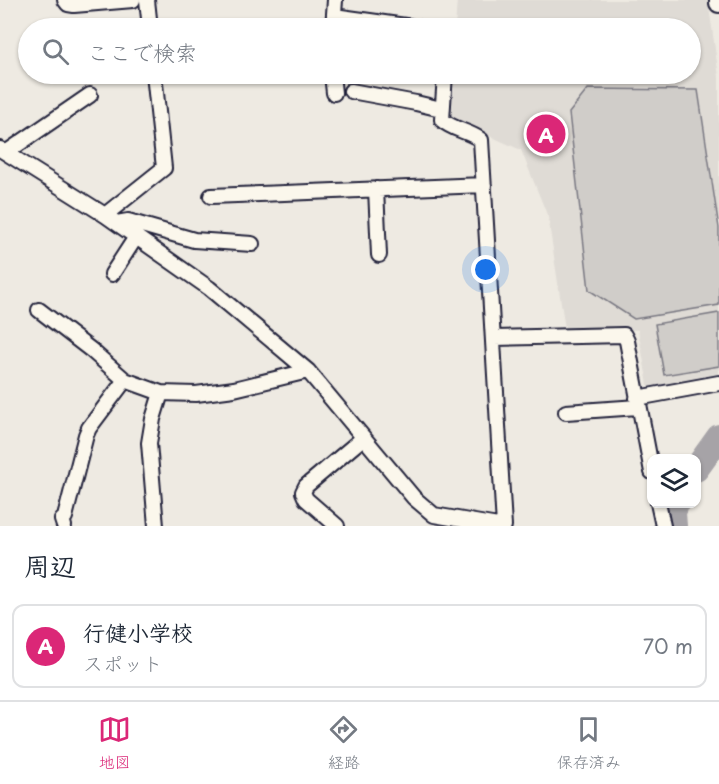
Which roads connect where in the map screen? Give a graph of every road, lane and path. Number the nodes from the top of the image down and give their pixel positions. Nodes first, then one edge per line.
1 (65, 0) edge
2 (133, 0) edge
3 (147, 0) edge
4 (335, 0) edge
5 (149, 18) edge
6 (334, 18) edge
7 (155, 84) edge
8 (333, 84) edge
9 (444, 84) edge
10 (351, 91) dead end
11 (334, 93) dead end
12 (90, 95) dead end
13 (441, 109) junction
14 (3, 150) edge
15 (484, 185) junction
16 (376, 189) junction
17 (211, 196) dead end
18 (111, 219) junction
19 (136, 237) junction
20 (252, 244) dead end
21 (379, 255) dead end
22 (112, 273) dead end
23 (39, 310) dead end
24 (494, 338) junction
25 (308, 371) junction
26 (125, 381) junction
27 (719, 383) edge
28 (161, 393) junction
29 (638, 402) junction
30 (566, 412) dead end
31 (363, 438) junction
32 (648, 454) edge
33 (659, 508) edge
34 (64, 526) edge
35 (156, 526) edge
36 (338, 526) edge
37 (498, 526) edge
38 (504, 526) edge
39 (663, 526) edge

1 - 2 street
3 - 5 street
4 - 6 street
7 - 18 street
8 - 11 street
9 - 13 street
10 - 13 street
12 - 14 street
13 - 15 street
14 - 18 street
15 - 16 street
15 - 24 street
16 - 17 street
16 - 21 street
18 - 19 street
18 - 20 street
19 - 22 street
19 - 25 street
23 - 26 street
24 - 29 street
24 - 38 street
25 - 28 street
25 - 31 street
26 - 28 street
26 - 34 street
27 - 29 street
28 - 35 street
29 - 30 street
29 - 32 street
31 - 36 street
31 - 37 street
33 - 39 street

